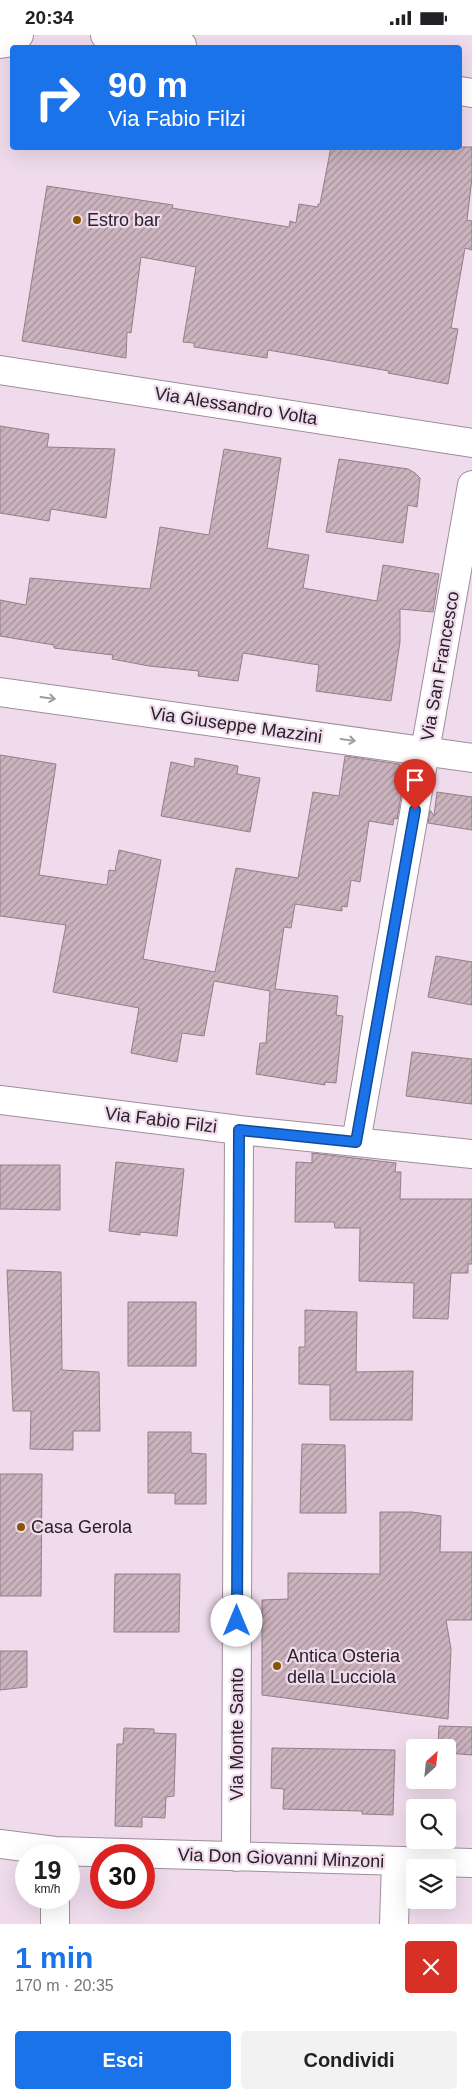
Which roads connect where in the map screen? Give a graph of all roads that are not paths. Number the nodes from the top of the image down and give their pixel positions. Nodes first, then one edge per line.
1 (19, 35) edge
2 (105, 35) edge
3 (146, 35) edge
4 (0, 44) edge
5 (146, 45) edge
6 (186, 45) edge
7 (0, 370) edge
8 (472, 443) edge
9 (472, 485) edge
10 (0, 692) edge
11 (425, 751) junction
12 (472, 758) edge
13 (0, 1100) edge
14 (239, 1130) junction
15 (356, 1142) junction
16 (472, 1154) edge
17 (0, 1844) edge
18 (15, 1846) edge
19 (80, 1854) edge
20 (236, 1857) junction
21 (396, 1862) junction
22 (472, 1863) edge
23 (55, 1909) edge
24 (56, 1924) edge
25 (394, 1924) edge

1 - 4 street
2 - 5 street
3 - 6 street
7 - 8 street, Via Alessandro Volta
9 - 11 street, Via San Francesco
10 -> 11 street, Via Giuseppe Mazzini
11 - 12 street, Via Giuseppe Mazzini
11 - 15 street, Via San Francesco
13 - 14 street, Via Fabio Filzi
14 - 15 street, Via Fabio Filzi
14 - 20 street, Via Monte Santo
15 - 16 street, Via Fabio Filzi
17 - 18 street, Via Don Giovanni Minzoni
19 - 20 street, Via Don Giovanni Minzoni
20 - 21 street, Via Don Giovanni Minzoni
21 - 22 street, Via Don Giovanni Minzoni
21 - 25 street
23 - 24 street

